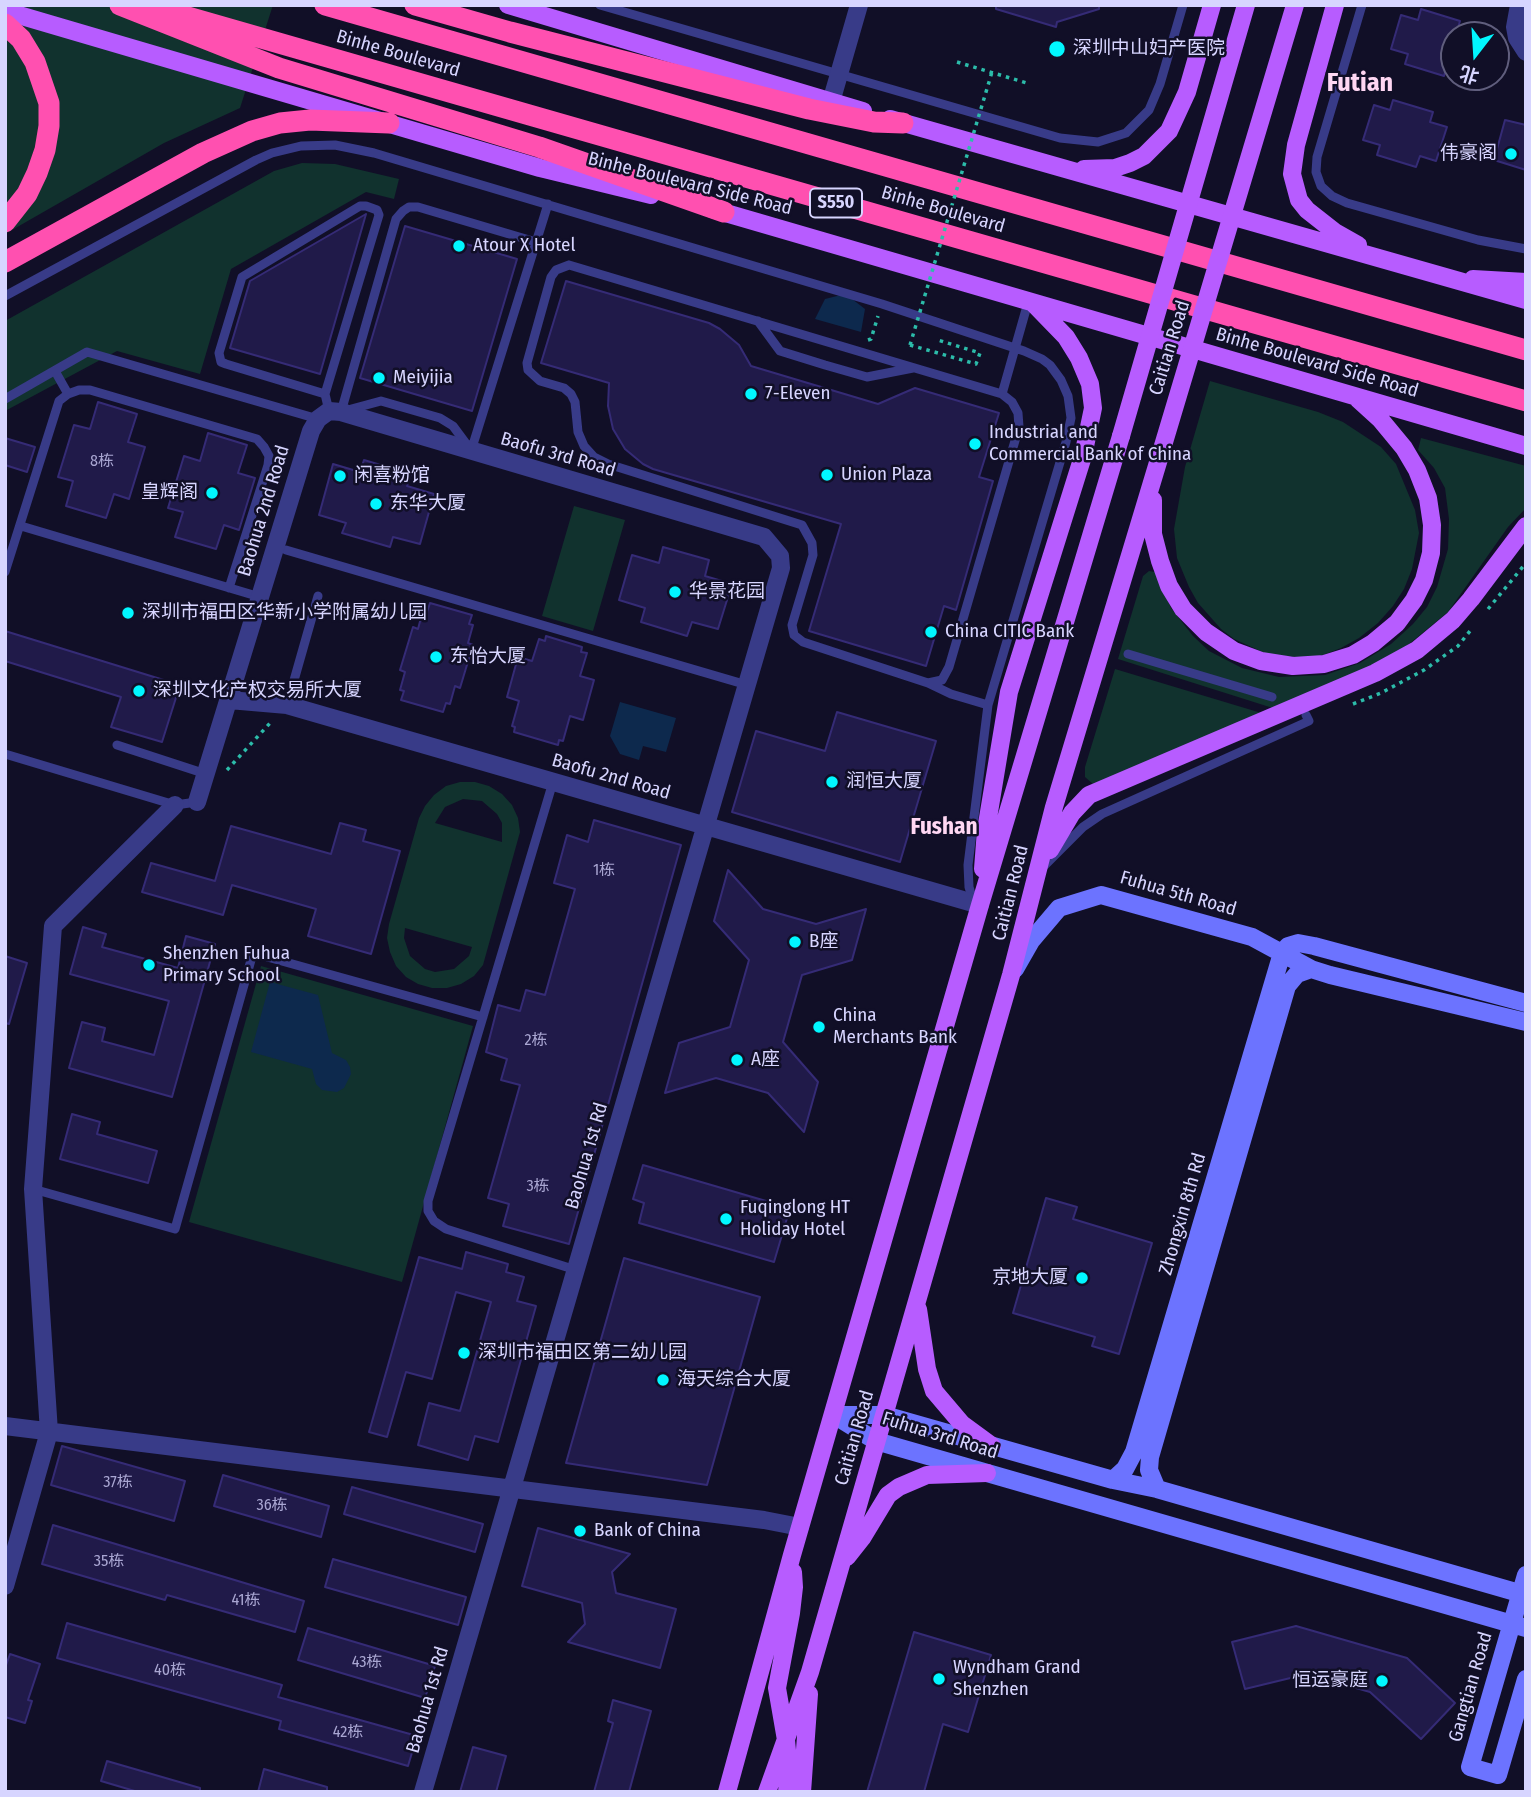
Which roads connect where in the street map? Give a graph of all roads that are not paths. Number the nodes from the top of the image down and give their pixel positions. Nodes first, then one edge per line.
1 (120, 5) edge
2 (146, 5) edge
3 (325, 5) edge
4 (415, 5) edge
5 (508, 5) edge
6 (600, 5) edge
7 (859, 5) edge
8 (1184, 5) edge
9 (1212, 5) edge
10 (1245, 5) edge
11 (1295, 5) edge
12 (1335, 5) edge
13 (1362, 5) edge
14 (1518, 9) edge
15 (5, 11) edge
16 (5, 24) edge
17 (1526, 52) edge
18 (839, 74) junction
19 (831, 102) junction
20 (389, 123) junction
21 (903, 123) junction
22 (1032, 160) junction
23 (548, 204) junction
24 (724, 212) junction
25 (5, 222) edge
26 (536, 242) junction
27 (1526, 249) edge
28 (1385, 260) junction
29 (5, 262) edge
30 (1451, 279) junction
31 (1526, 282) edge
32 (5, 296) edge
33 (1028, 299) junction
34 (1526, 300) edge
35 (758, 321) junction
36 (1016, 348) junction
37 (1526, 350) edge
38 (915, 368) junction
39 (55, 371) junction
40 (68, 394) junction
41 (1002, 394) junction
42 (1355, 396) junction
43 (5, 399) edge
44 (1526, 401) edge
45 (328, 409) junction
46 (1526, 446) edge
47 (471, 451) junction
48 (1152, 482) junction
49 (21, 526) junction
50 (1526, 526) edge
51 (764, 537) joint
52 (286, 550) dead end
53 (5, 572) edge
54 (229, 587) junction
55 (318, 596) dead end
56 (260, 597) junction
57 (1128, 654) dead end
58 (946, 674) junction
59 (928, 683) junction
60 (747, 685) junction
61 (951, 694) junction
62 (1272, 697) dead end
63 (229, 699) junction
64 (287, 705) junction
65 (988, 705) junction
66 (1308, 718) dead end
67 (117, 745) dead end
68 (5, 754) edge
69 (206, 774) junction
70 (553, 782) junction
71 (197, 802) joint
72 (175, 805) junction
73 (706, 826) junction
74 (1038, 872) junction
75 (980, 905) junction
76 (1282, 953) junction
77 (1311, 970) junction
78 (1011, 975) junction
79 (1526, 1003) edge
80 (483, 1017) junction
81 (1526, 1022) edge
82 (33, 1189) junction
83 (576, 1270) junction
84 (917, 1302) junction
85 (834, 1415) junction
86 (884, 1415) junction
87 (5, 1426) edge
88 (49, 1432) junction
89 (876, 1441) junction
90 (992, 1446) junction
91 (987, 1473) junction
92 (1112, 1480) junction
93 (1157, 1489) junction
94 (512, 1490) junction
95 (800, 1527) junction
96 (792, 1555) junction
97 (840, 1565) junction
98 (1526, 1575) edge
99 (5, 1586) edge
100 (1523, 1594) edge
101 (1519, 1626) edge
102 (810, 1672) junction
103 (1526, 1679) edge
104 (786, 1740) junction
105 (732, 1770) junction
106 (423, 1792) edge
107 (721, 1792) edge
108 (727, 1792) edge
109 (768, 1792) edge
110 (787, 1792) edge
111 (802, 1792) edge

1 - 24 highway
2 - 44 highway, Binhe Boulevard / S550
3 - 37 highway, Binhe Boulevard / S550
4 - 21 highway
5 - 19 main road
6 - 18 lane
7 - 18 street
8 - 18 lane
9 - 22 main road
10 - 75 main road, Caitian Road, bridge
11 - 48 main road, Caitian Road, bridge
12 - 28 main road
13 - 27 lane
14 - 17 street
15 - 20 main road, Binhe Boulevard Side Road
16 - 25 highway
18 - 19 street
19 - 21 main road
20 - 24 main road, Binhe Boulevard Side Road
20 - 29 highway
21 - 22 main road
22 - 28 main road
23 - 26 lane
23 - 32 lane
23 - 36 lane
24 - 33 main road, Binhe Boulevard Side Road
26 - 45 lane
26 - 47 lane
28 - 30 main road
30 - 31 main road
30 - 34 main road
33 - 36 lane
33 - 42 main road, Binhe Boulevard Side Road
33 - 75 main road
35 - 38 lane
35 - 38 lane
35 - 59 lane
36 - 41 lane
36 - 65 lane
38 - 41 lane
39 - 40 lane
39 - 43 lane
39 - 45 lane
40 - 49 lane
40 - 54 lane
41 - 58 lane
42 - 46 main road, Binhe Boulevard Side Road
42 - 48 main road
45 - 45 lane
45 - 47 street, Baofu 3rd Road
45 - 56 street, Baohua 2nd Road
47 - 51 street, Baofu 3rd Road
48 - 74 main road, Caitian Road
49 - 53 lane
49 - 54 lane
50 - 74 main road
51 - 60 street, Baohua 1st Rd
52 - 60 lane
54 - 56 lane
55 - 64 lane
56 - 63 street, Baohua 2nd Road
57 - 62 lane
58 - 59 lane
58 - 61 lane
59 - 61 lane
60 - 73 street, Baohua 1st Rd
61 - 65 lane
63 - 64 street, Baofu 2nd Road
63 - 69 street, Baohua 2nd Road
64 - 70 street, Baofu 2nd Road
65 - 75 lane
66 - 74 lane
67 - 69 lane
68 - 72 lane
69 - 71 street, Baohua 2nd Road
70 - 73 street, Baofu 2nd Road
70 - 80 lane
71 - 72 lane
72 - 82 street
73 - 75 street, Baofu 2nd Road
73 - 83 street, Baohua 1st Rd
74 - 78 main road, Caitian Road
75 - 85 main road, Caitian Road
76 - 77 street, Fuhua 5th Road
76 - 78 street, Fuhua 5th Road
76 - 79 street
76 - 92 street, Zhongxin 8th Rd
77 - 81 street, Fuhua 5th Road
77 - 93 street, Zhongxin 8th Rd
78 - 84 main road, Caitian Road
80 - 82 lane
80 - 83 lane
82 - 88 street
83 - 94 street, Baohua 1st Rd
84 - 86 main road, Caitian Road
84 - 90 main road
85 - 86 street, Fuhua 3rd Road
85 - 89 street, Fuhua 3rd Road
85 - 95 main road, Caitian Road
86 - 89 main road, Caitian Road
86 - 90 street, Fuhua 3rd Road
87 - 88 street
88 - 94 street
88 - 99 street
89 - 91 street, Fuhua 3rd Road
89 - 97 main road, Caitian Road
90 - 92 street, Fuhua 3rd Road
91 - 97 main road
91 - 101 street, Fuhua 3rd Road
92 - 93 street, Fuhua 3rd Road
93 - 100 street, Fuhua 3rd Road
94 - 95 street
94 - 106 street, Baohua 1st Rd
95 - 96 main road, Caitian Road
96 - 104 main road
96 - 105 main road, Caitian Road
97 - 102 main road, Caitian Road
98 - 100 street, Gangtian Road
100 - 101 street, Gangtian Road
101 - 103 street, Gangtian Road
102 - 104 main road, Caitian Road
102 - 111 main road
104 - 109 main road, Caitian Road
104 - 110 main road
105 - 107 main road
105 - 108 main road, Caitian Road

